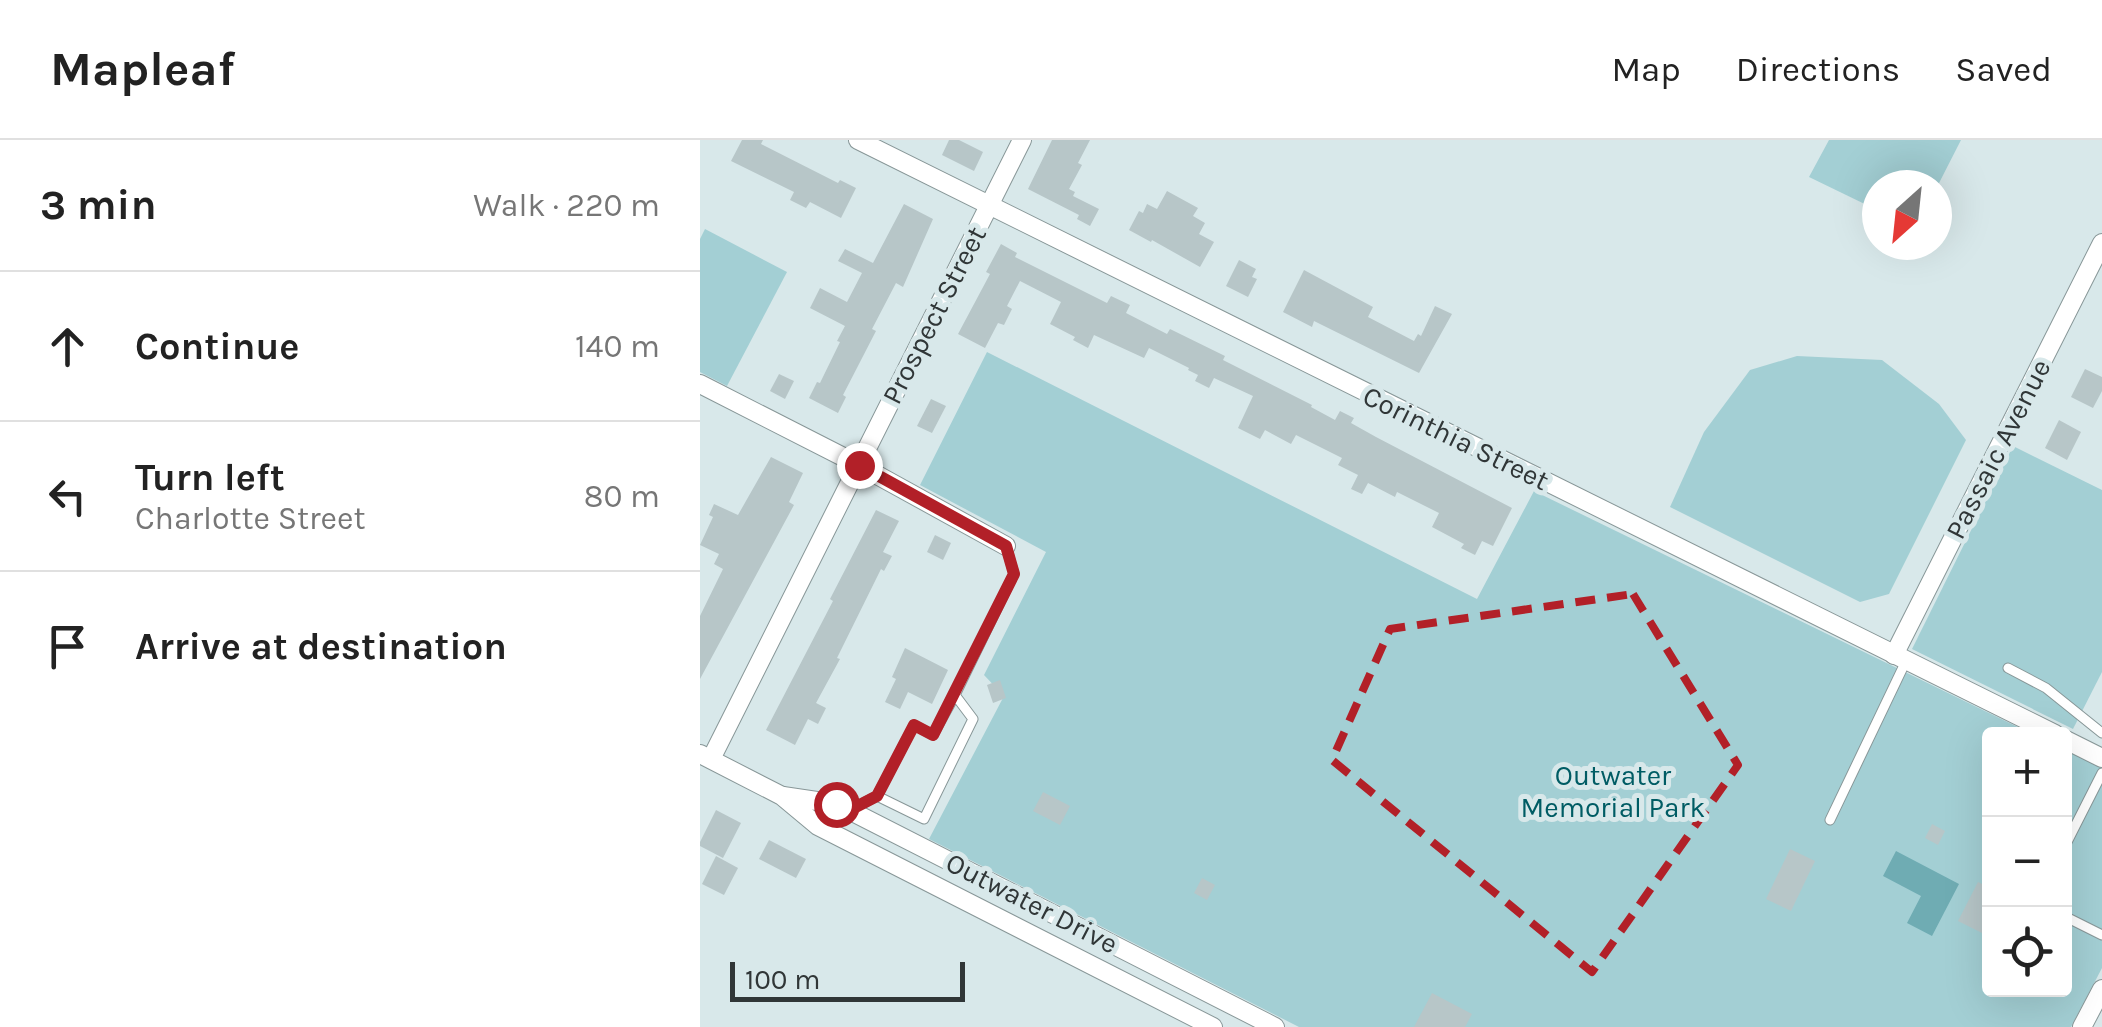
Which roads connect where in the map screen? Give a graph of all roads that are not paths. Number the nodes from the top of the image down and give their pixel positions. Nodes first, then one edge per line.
1 (858, 140) edge
2 (1022, 140) edge
3 (988, 206) junction
4 (2102, 243) edge
5 (700, 384) edge
6 (859, 465) junction
7 (1006, 546) joint
8 (1900, 658) junction
9 (2008, 668) dead end
10 (954, 695) junction
11 (2041, 727) edge
12 (2102, 733) edge
13 (2072, 743) edge
14 (706, 756) edge
15 (2102, 758) edge
16 (2102, 772) edge
17 (782, 796) junction
18 (877, 796) junction
19 (850, 810) junction
20 (1830, 820) dead end
21 (2072, 832) edge
22 (2072, 920) edge
23 (2102, 935) edge
24 (2102, 989) edge
25 (1213, 1027) edge
26 (1276, 1027) edge
27 (2082, 1027) edge

1 - 3 street, Corinthia Street
2 - 3 street, Prospect Street
3 - 6 street, Prospect Street
3 - 8 street, Corinthia Street
4 - 8 street, Passaic Avenue
5 - 6 street
6 - 7 street
6 - 14 street, Prospect Street
7 - 10 lane
8 - 11 street, Corinthia Street
8 - 20 lane
9 - 12 lane
10 - 18 lane
10 - 18 lane
13 - 15 street
14 - 17 street, Outwater Drive
16 - 21 lane
17 - 19 street, Outwater Drive
17 - 25 street, Outwater Drive
18 - 19 lane
19 - 26 street, Outwater Drive
22 - 23 lane
24 - 27 street

